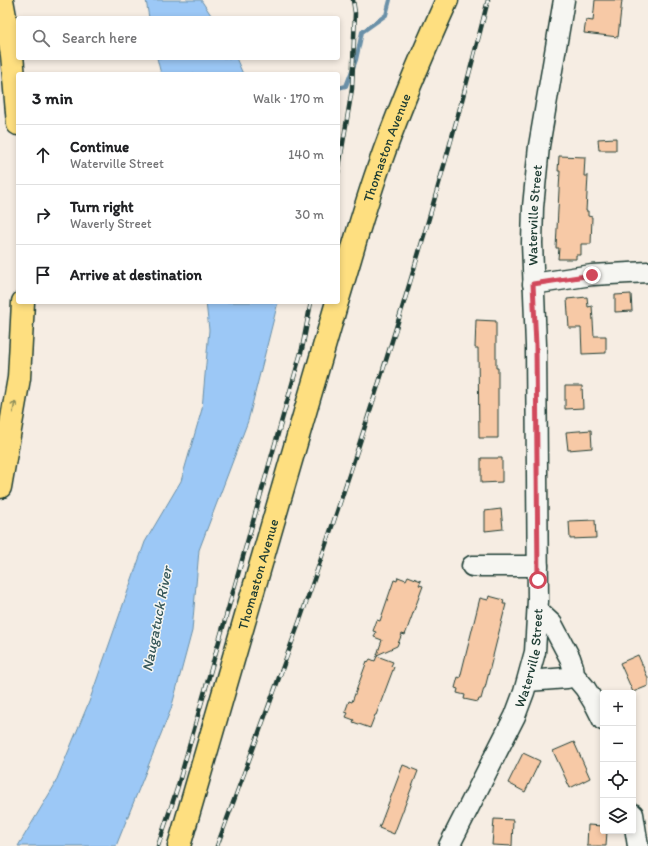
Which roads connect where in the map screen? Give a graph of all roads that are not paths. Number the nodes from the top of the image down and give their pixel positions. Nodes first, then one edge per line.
1 (2, 0) edge
2 (448, 0) edge
3 (564, 0) edge
4 (16, 101) edge
5 (648, 272) edge
6 (533, 284) junction
7 (340, 294) edge
8 (23, 304) edge
9 (337, 304) edge
10 (0, 487) edge
11 (472, 566) dead end
12 (538, 566) junction
13 (538, 612) junction
14 (574, 675) junction
15 (528, 681) junction
16 (600, 714) edge
17 (636, 833) edge
18 (455, 842) edge
19 (179, 846) edge
20 (638, 846) edge

1 - 4 main road
2 - 7 main road, Thomaston Avenue
3 - 6 street, Waterville Street
5 - 6 street
6 - 12 street, Waterville Street
10 -> 8 main road
9 - 19 main road, Thomaston Avenue
11 - 12 street
12 - 13 street, Waterville Street
13 - 14 street
13 - 15 street, Waterville Street
14 - 15 street
14 - 16 street
15 - 18 street, Waterville Street
17 - 20 street

